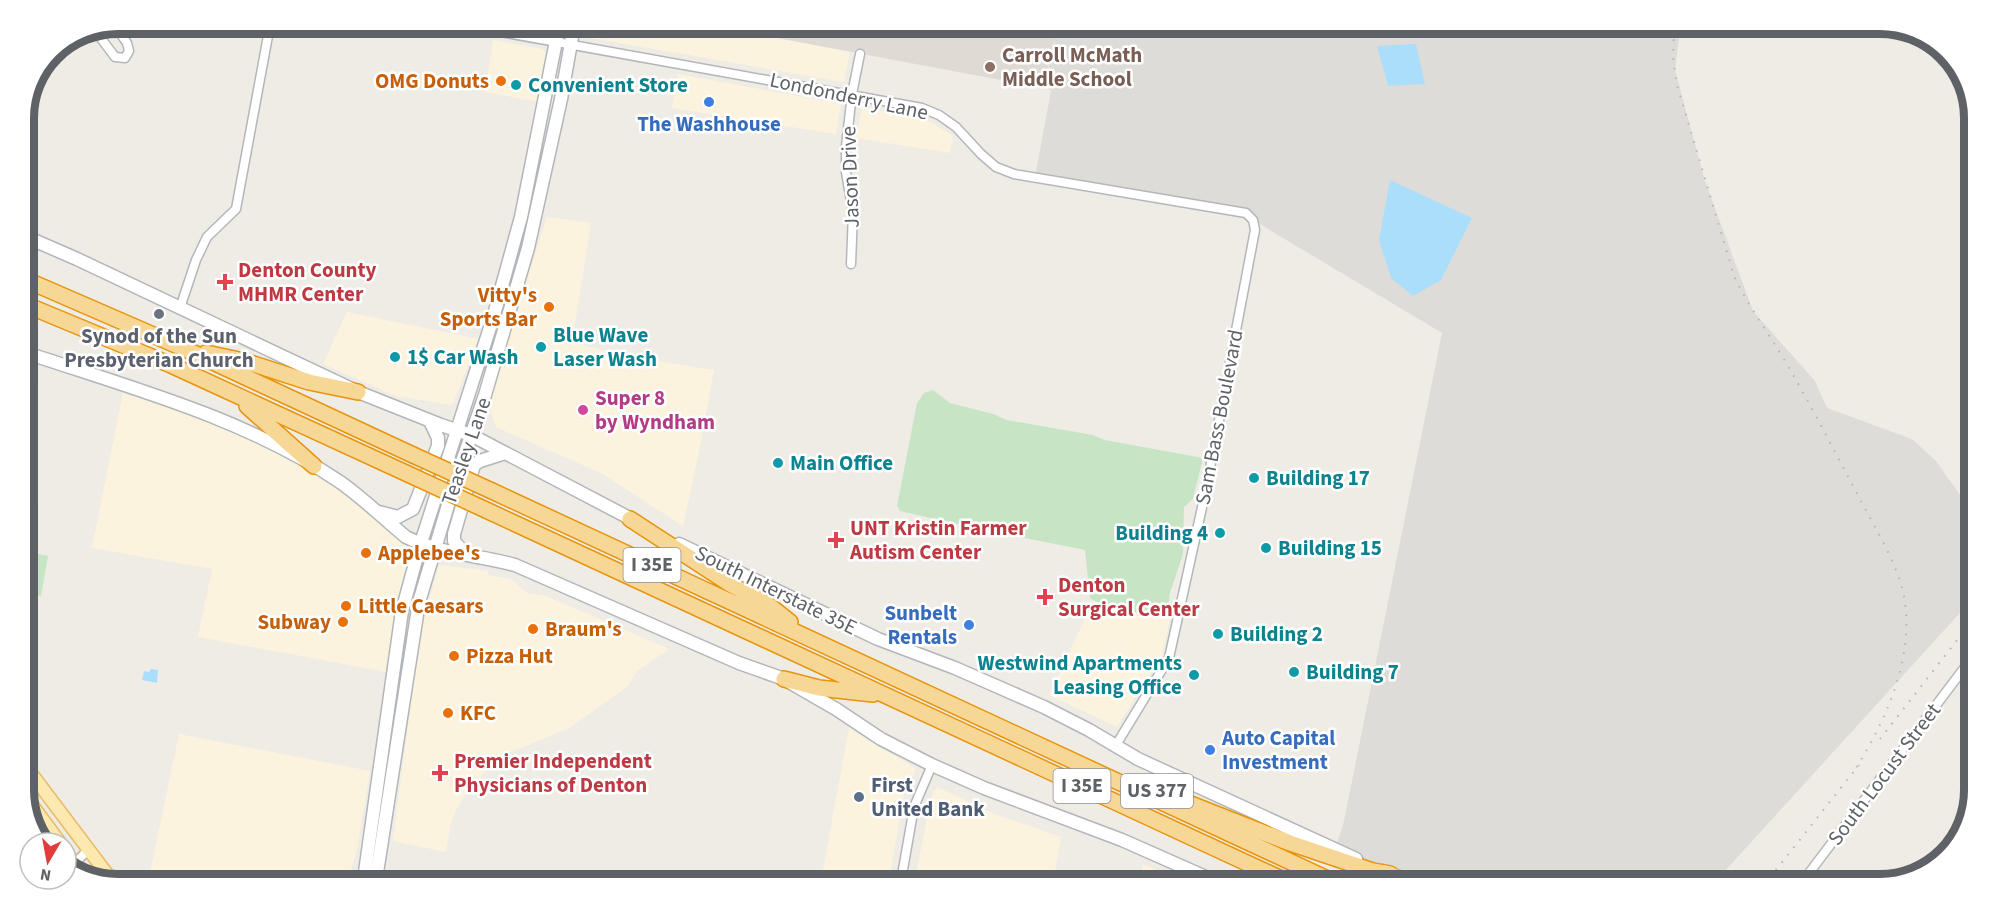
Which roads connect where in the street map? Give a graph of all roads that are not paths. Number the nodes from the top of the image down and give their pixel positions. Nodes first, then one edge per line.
1 (121, 34) edge
2 (268, 34) edge
3 (520, 34) edge
4 (558, 34) edge
5 (572, 34) edge
6 (100, 37) edge
7 (556, 42) junction
8 (570, 44) junction
9 (860, 54) dead end
10 (852, 94) junction
11 (521, 217) junction
12 (1251, 218) joint
13 (535, 220) junction
14 (35, 241) edge
15 (851, 264) dead end
16 (35, 284) edge
17 (35, 308) edge
18 (180, 308) junction
19 (183, 348) junction
20 (35, 356) edge
21 (358, 392) junction
22 (236, 396) junction
23 (430, 421) junction
24 (458, 430) junction
25 (471, 435) junction
26 (505, 453) junction
27 (314, 466) junction
28 (375, 511) junction
29 (630, 519) junction
30 (421, 543) junction
31 (434, 547) junction
32 (465, 554) junction
33 (812, 638) junction
34 (401, 663) junction
35 (1964, 669) edge
36 (784, 679) junction
37 (883, 694) junction
38 (1116, 745) junction
39 (932, 765) junction
40 (1093, 771) junction
41 (35, 778) edge
42 (37, 812) edge
43 (51, 831) edge
44 (89, 849) junction
45 (78, 861) edge
46 (107, 873) edge
47 (1809, 873) joint
48 (365, 874) edge
49 (377, 874) edge
50 (902, 874) edge
51 (1199, 874) edge
52 (1271, 874) edge
53 (1316, 874) edge
54 (1388, 874) edge
55 (1391, 874) edge
56 (1813, 874) edge

1 - 6 street
2 - 18 street
3 - 7 street, Londonderry Lane
4 - 7 main road, Teasley Lane
5 - 8 main road, Teasley Lane
7 - 8 street, Londonderry Lane
7 - 11 main road, Teasley Lane
8 - 10 street, Londonderry Lane
8 - 13 main road, Teasley Lane
9 - 10 street, Jason Drive
10 - 12 street, Londonderry Lane
10 - 15 street, Jason Drive
11 - 13 main road
11 - 24 main road, Teasley Lane
12 - 38 street, Sam Bass Boulevard
13 - 25 main road, Teasley Lane
14 - 18 main road, South Interstate 35E
16 - 19 highway, I 35E
17 - 22 highway, I 35E
18 - 21 main road, South Interstate 35E
19 - 21 highway
19 - 33 highway, I 35E, bridge
20 - 27 main road
21 - 23 main road, South Interstate 35E
22 - 27 highway
22 - 37 highway, I 35E, bridge
23 - 24 main road, South Interstate 35E
23 - 28 main road
24 - 25 main road, South Interstate 35E
24 - 30 main road, Teasley Lane
25 - 26 main road, South Interstate 35E
25 - 31 main road, Teasley Lane
26 - 29 main road, South Interstate 35E
26 - 32 main road
27 - 28 main road
28 - 30 main road
29 - 33 highway
29 - 38 main road, South Interstate 35E
30 - 31 main road
30 - 34 main road, Teasley Lane
31 - 32 main road
31 - 34 main road, Teasley Lane
32 - 36 main road
33 - 40 highway, I 35E
34 - 48 main road, Teasley Lane
34 - 49 main road, Teasley Lane
35 - 47 street, South Locust Street
36 - 37 highway
36 - 39 main road
37 - 52 highway, I 35E
38 - 55 main road, South Interstate 35E
39 - 50 street
39 - 51 main road
40 - 53 highway, I 35E
40 - 54 highway, US 377
41 - 44 main road
42 - 43 main road
44 - 45 street
44 - 46 main road
47 - 56 street

